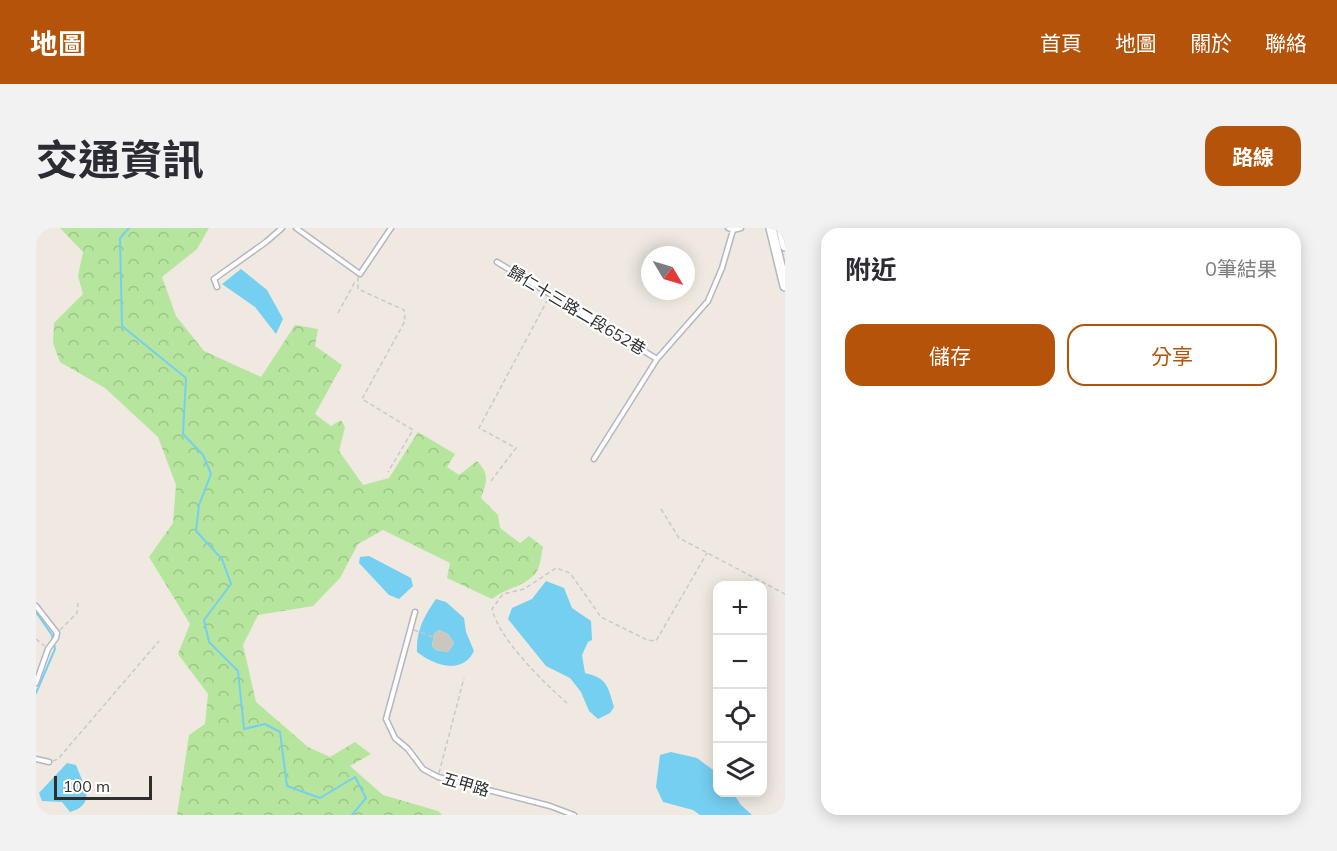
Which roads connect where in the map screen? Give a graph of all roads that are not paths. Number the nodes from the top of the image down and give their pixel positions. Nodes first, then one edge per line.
1 (282, 228) edge
2 (296, 228) edge
3 (391, 228) edge
4 (728, 228) edge
5 (741, 228) edge
6 (733, 231) junction
7 (778, 234) edge
8 (497, 262) dead end
9 (785, 286) edge
10 (217, 287) dead end
11 (657, 359) junction
12 (594, 459) dead end
13 (36, 606) edge
14 (415, 612) dead end
15 (36, 683) edge
16 (36, 759) edge
17 (49, 762) road end
18 (574, 815) edge

1 - 10 lane
2 - 3 lane
4 - 6 lane
5 - 6 lane
6 - 11 lane, 歸仁十三路二段652巷
7 - 9 street
8 - 11 lane, 歸仁十三路二段652巷
11 - 12 lane, 歸仁十三路二段652巷
13 - 15 lane
14 - 18 lane, 五甲路
16 - 17 lane

